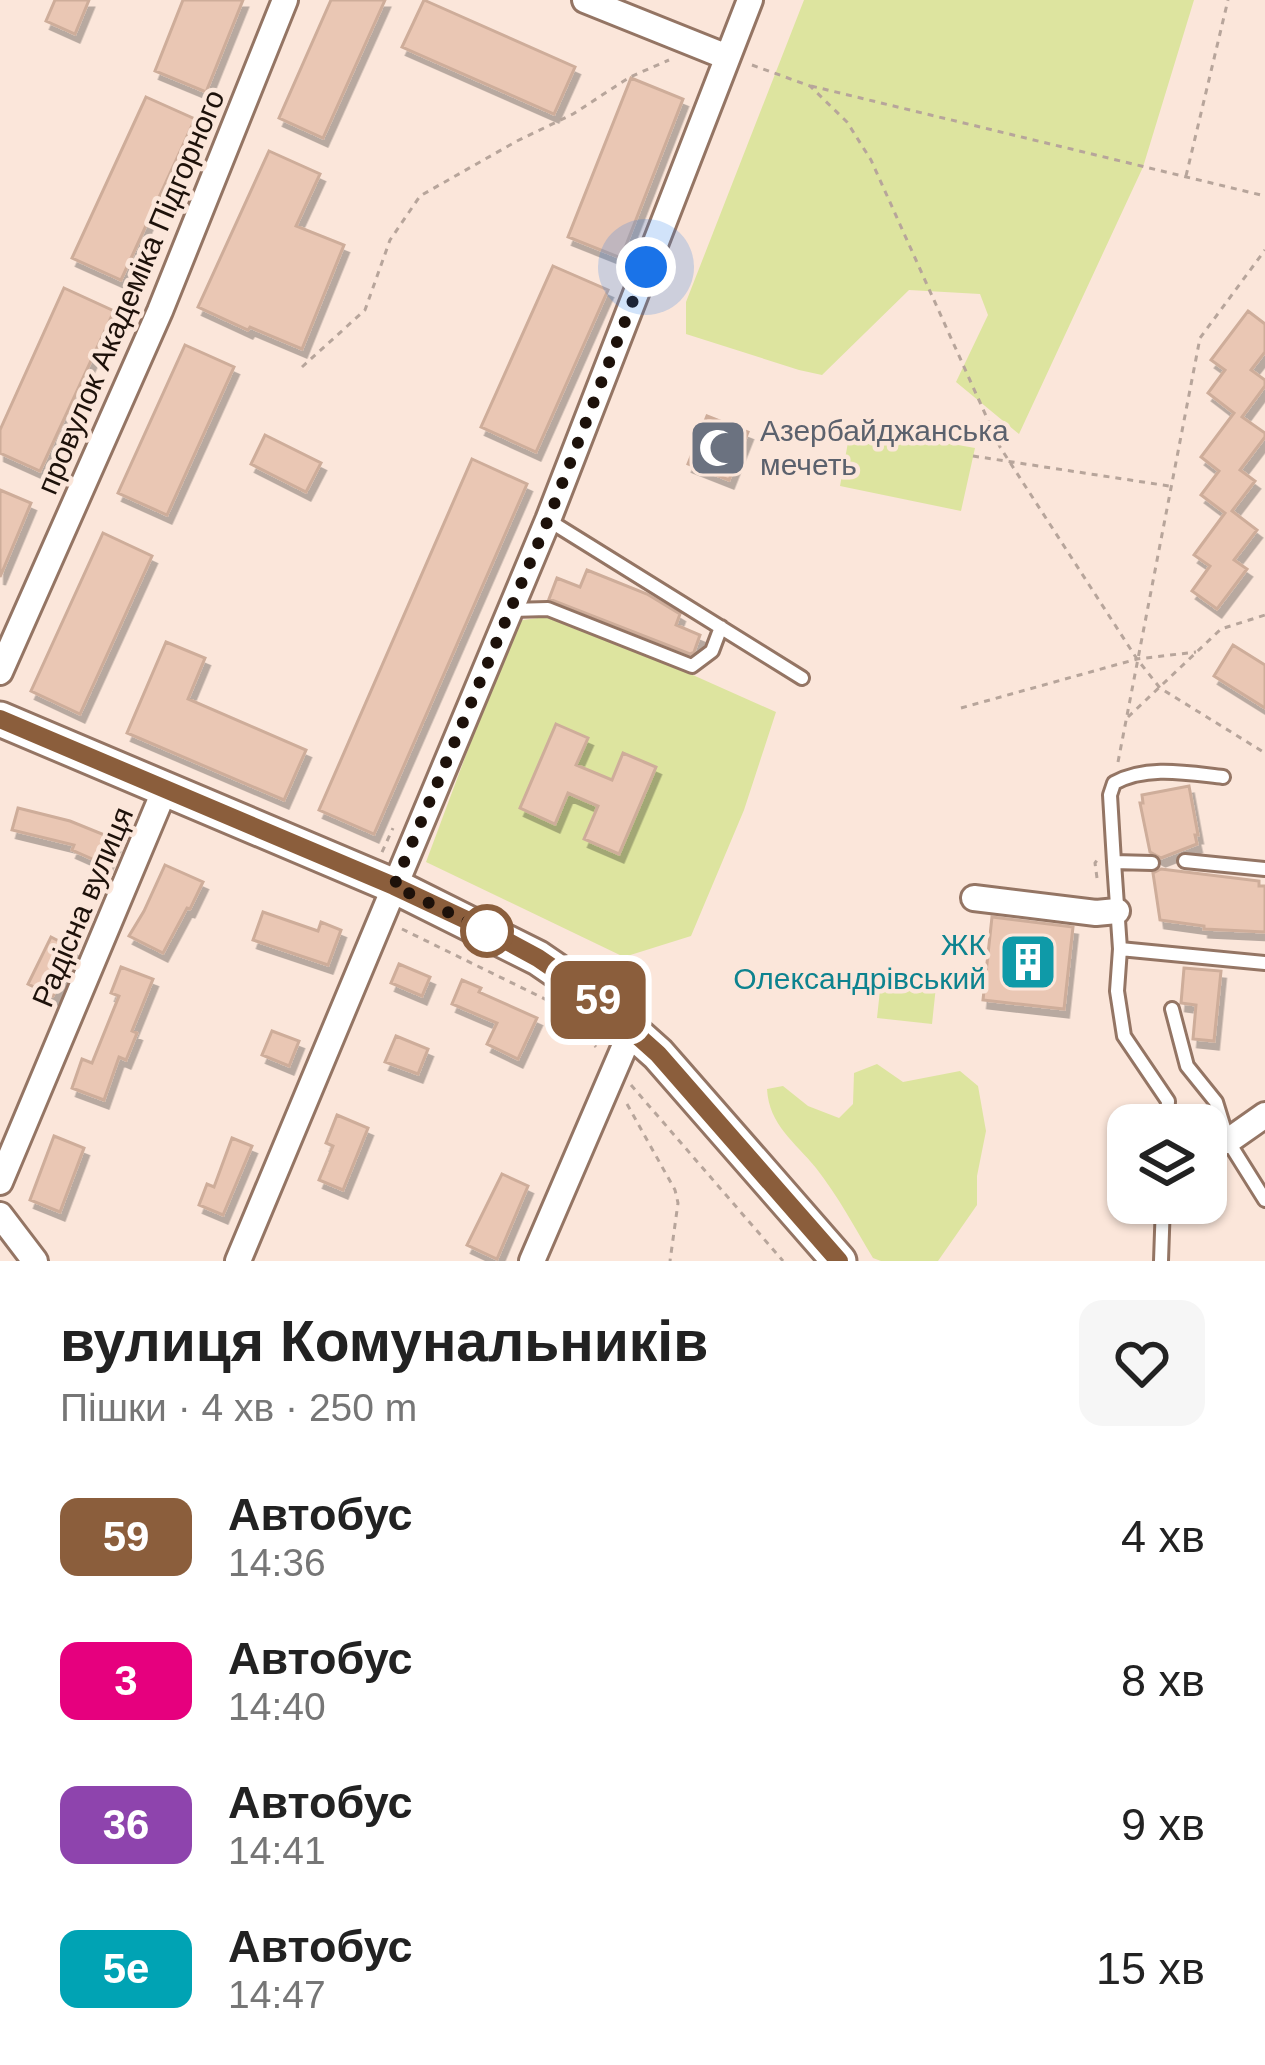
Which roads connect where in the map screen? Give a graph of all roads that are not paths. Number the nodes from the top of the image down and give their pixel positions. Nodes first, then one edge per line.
1 (285, 0) edge
2 (585, 0) edge
3 (750, 0) edge
4 (727, 57) junction
5 (548, 520) junction
6 (510, 610) junction
7 (721, 627) junction
8 (0, 672) edge
9 (802, 678) dead end
10 (0, 718) edge
11 (1223, 777) dead end
12 (165, 789) junction
13 (1185, 861) dead end
14 (1114, 862) junction
15 (1152, 862) dead end
16 (1265, 869) edge
17 (394, 886) junction
18 (974, 898) dead end
19 (1117, 911) junction
20 (1120, 949) junction
21 (1265, 963) edge
22 (1172, 1009) dead end
23 (632, 1029) junction
24 (1168, 1104) edge
25 (1265, 1115) edge
26 (1228, 1141) junction
27 (0, 1182) edge
28 (1265, 1200) edge
29 (0, 1214) edge
30 (1162, 1224) edge
31 (35, 1261) edge
32 (238, 1261) edge
33 (532, 1261) edge
34 (839, 1261) edge
35 (1161, 1261) edge

1 - 8 street, провулок Академіка Підгорного
2 - 4 street
3 - 4 street
4 - 5 street
5 - 6 street
5 - 7 lane
6 - 7 lane
6 - 17 street
7 - 9 lane
10 - 12 main road
11 - 14 lane
12 - 17 main road
12 - 27 street, Радісна вулиця
13 - 16 lane
14 - 15 lane
14 - 19 lane
17 - 23 main road
17 - 32 street
18 - 19 street
19 - 20 lane
20 - 21 lane
20 - 24 lane
22 - 26 lane
23 - 33 street
23 - 34 main road
25 - 26 street
26 - 28 lane
29 - 31 street
30 - 35 lane

